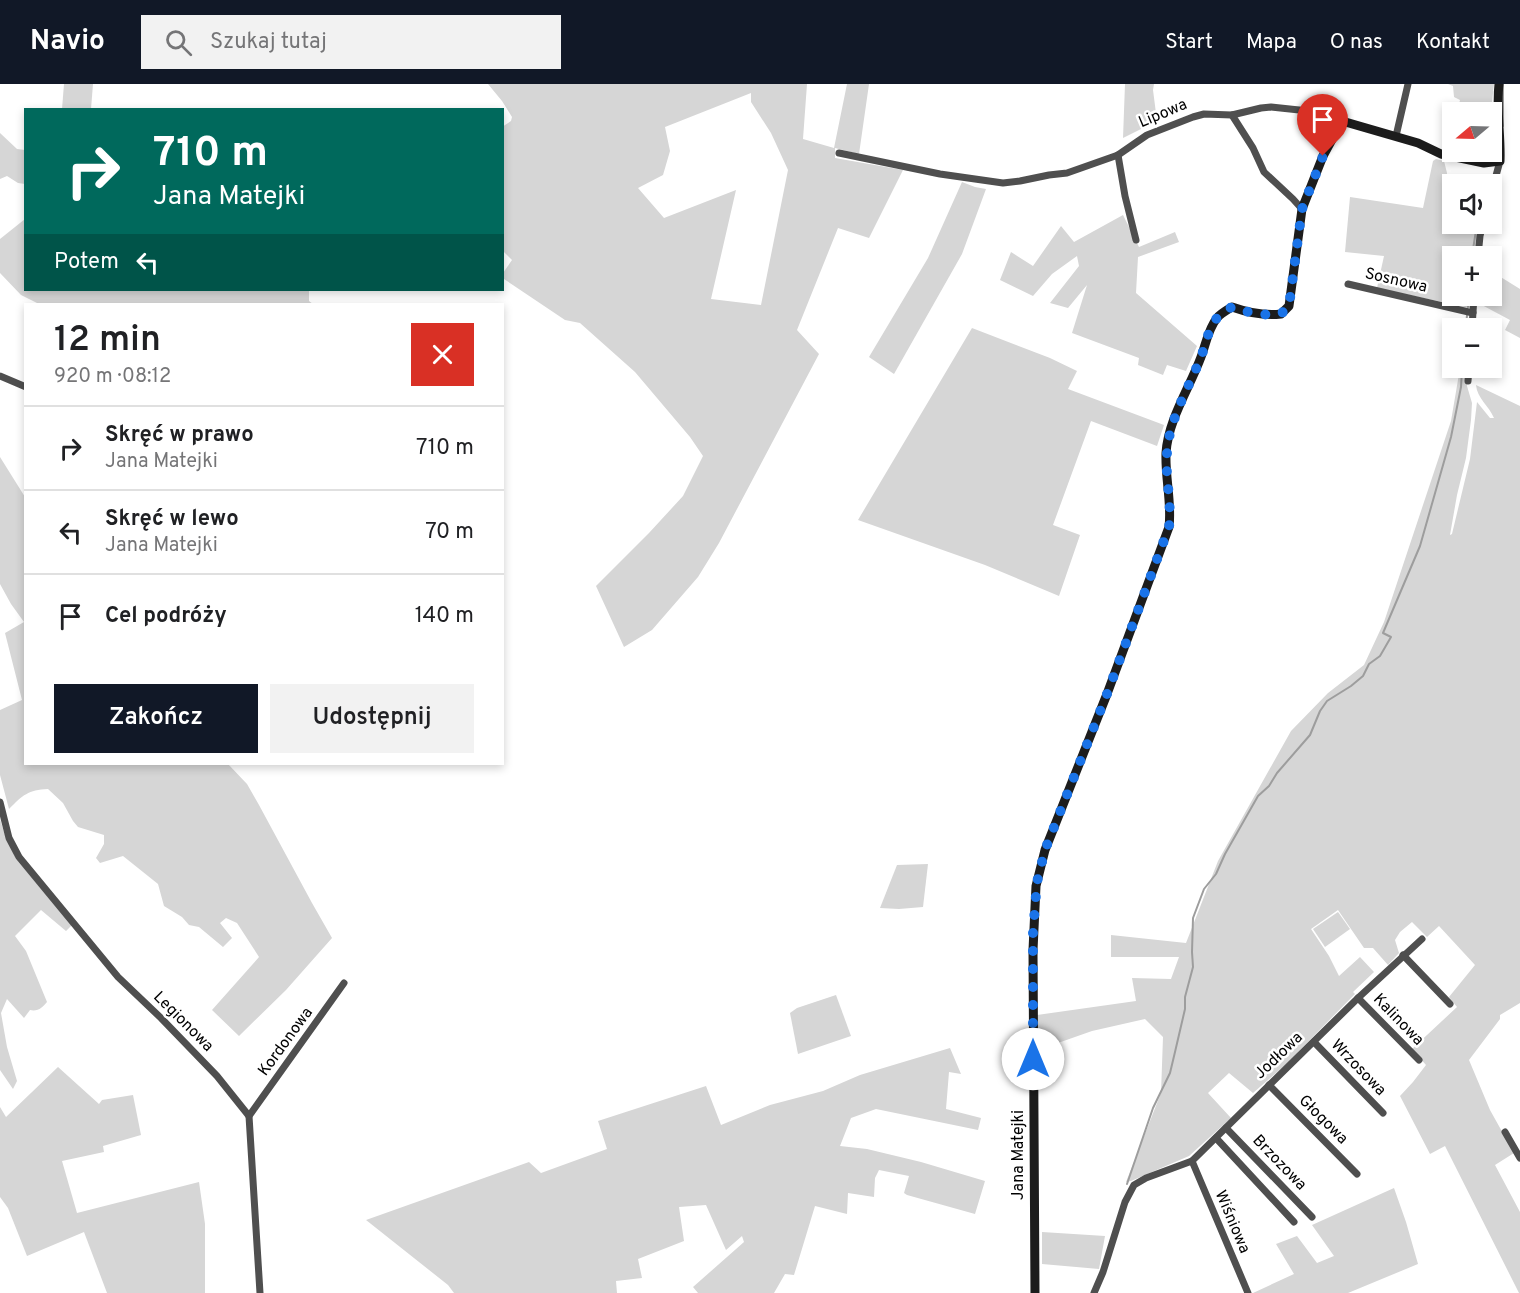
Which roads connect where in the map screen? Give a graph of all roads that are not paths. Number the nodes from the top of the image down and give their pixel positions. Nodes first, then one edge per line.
1 (1408, 84) edge
2 (1500, 84) edge
3 (1498, 102) edge
4 (1232, 116) junction
5 (1341, 121) junction
6 (1396, 136) junction
7 (838, 153) dead end
8 (1442, 154) edge
9 (1118, 155) junction
10 (1302, 209) junction
11 (1136, 240) dead end
12 (1348, 284) dead end
13 (1473, 306) edge
14 (1473, 313) junction
15 (1473, 318) edge
16 (0, 376) edge
17 (1468, 378) edge
18 (1468, 381) dead end
19 (24, 386) edge
20 (0, 802) edge
21 (1422, 939) dead end
22 (1403, 955) junction
23 (344, 983) dead end
24 (1358, 998) junction
25 (1450, 1004) dead end
26 (1314, 1042) junction
27 (1419, 1060) dead end
28 (1269, 1085) junction
29 (1383, 1113) dead end
30 (249, 1116) junction
31 (1226, 1128) junction
32 (1505, 1132) dead end
33 (1216, 1138) junction
34 (1520, 1158) edge
35 (1192, 1161) junction
36 (1357, 1174) dead end
37 (1312, 1216) dead end
38 (1294, 1222) dead end
39 (260, 1293) edge
40 (1035, 1293) edge
41 (1094, 1293) edge
42 (1248, 1293) edge

1 - 6 street
2 - 3 street
4 - 5 street, Lipowa
4 - 9 street, Lipowa
4 - 10 street
5 - 6 street, Lipowa
5 - 10 street, Jana Matejki
6 - 8 street, Lipowa
7 - 9 street, Lipowa
9 - 11 street
10 - 40 street, Jana Matejki
12 - 14 street, Sosnowa
13 - 14 street
14 - 15 street
16 - 19 street
17 - 18 street
20 - 30 street, Legionowa
21 - 22 street, Jodłowa
22 - 24 street, Jodłowa
22 - 25 street
23 - 30 street, Kordonowa
24 - 26 street, Jodłowa
24 - 27 street, Kalinowa
26 - 28 street, Jodłowa
26 - 29 street, Wrzosowa
28 - 31 street, Jodłowa
28 - 36 street, Głogowa
30 - 39 street
31 - 33 street, Jodłowa
31 - 37 street, Brzozowa
32 - 34 street
33 - 35 street, Jodłowa
33 - 38 street, Brzozowa
35 - 41 street, Jodłowa
35 - 42 street, Wiśniowa

